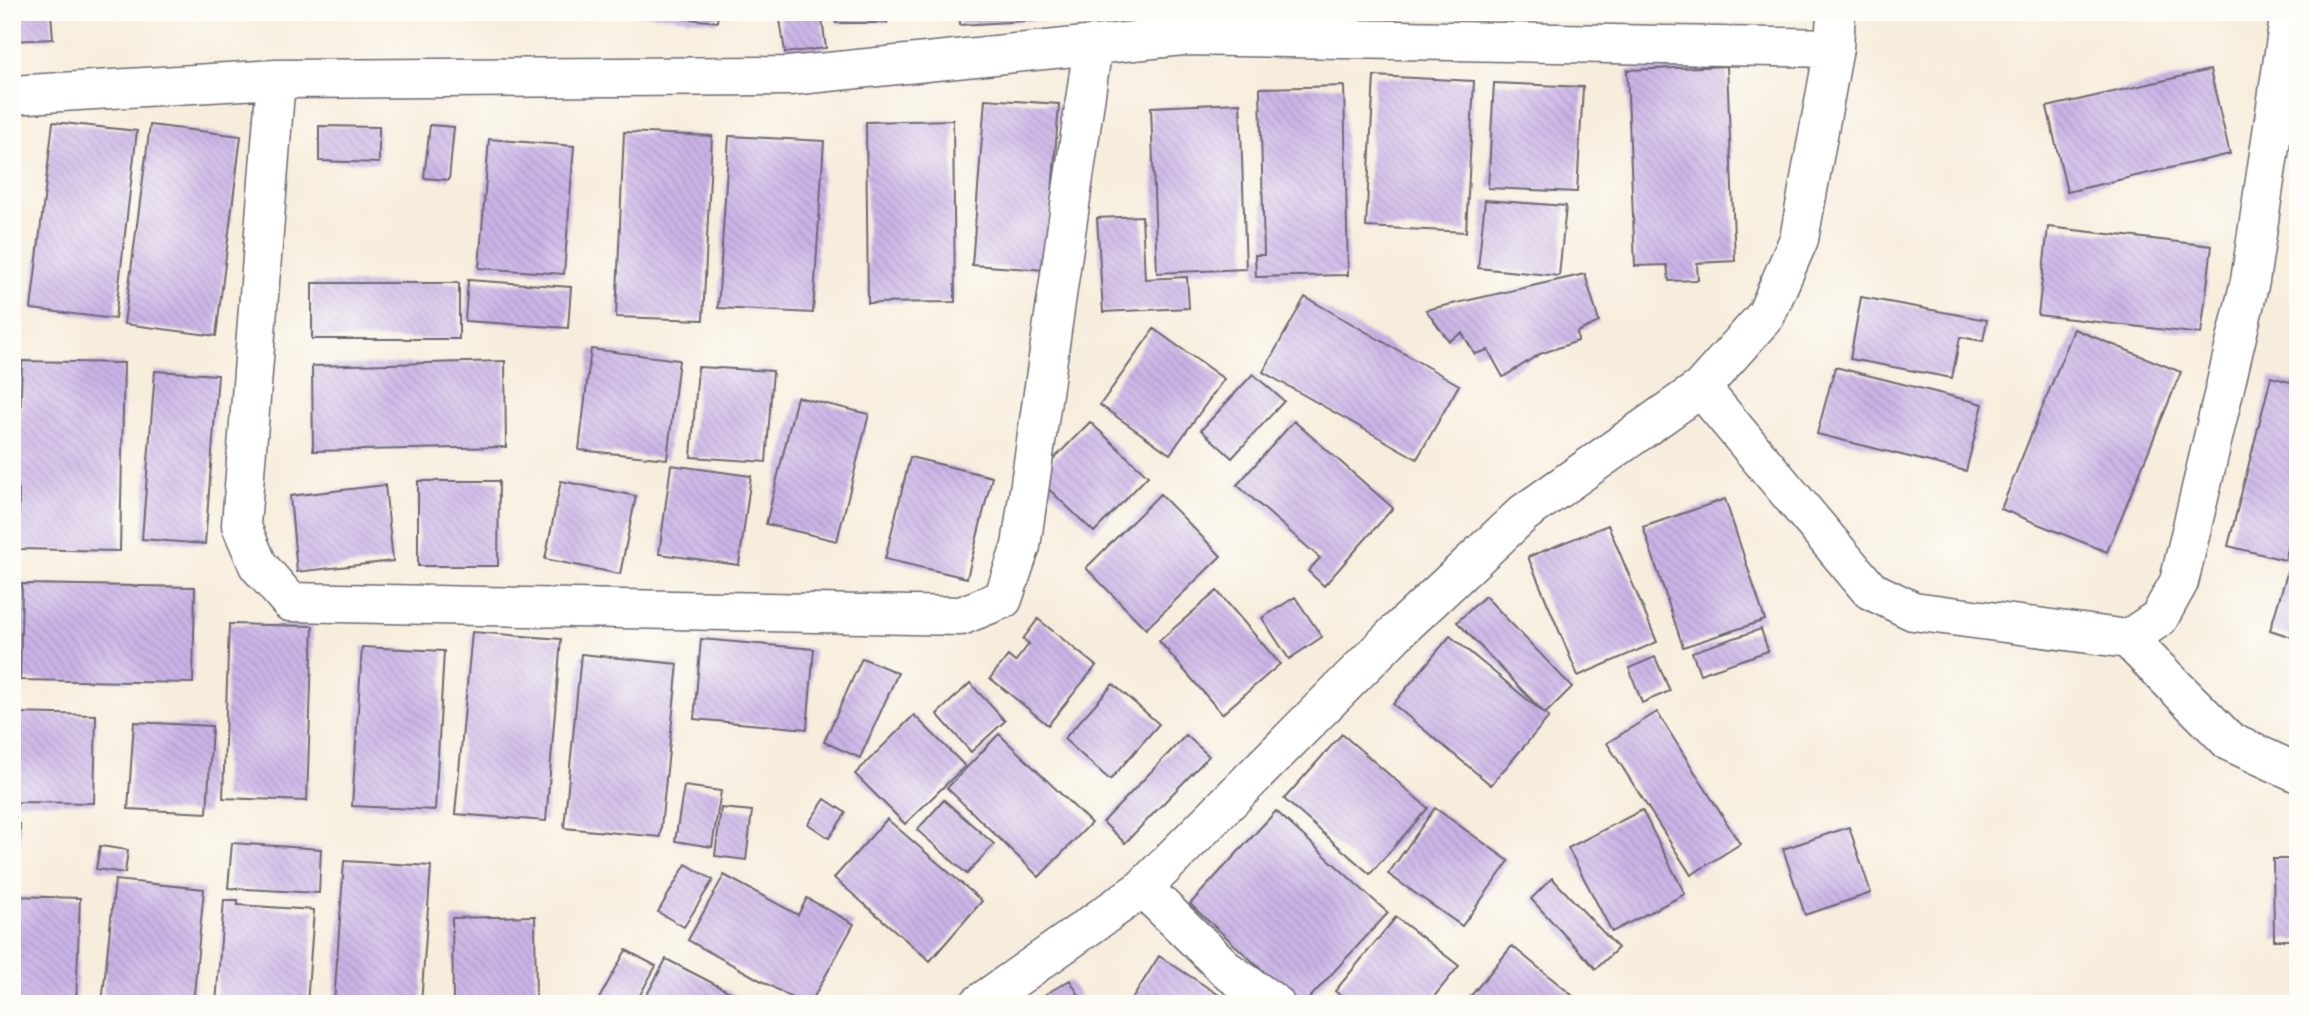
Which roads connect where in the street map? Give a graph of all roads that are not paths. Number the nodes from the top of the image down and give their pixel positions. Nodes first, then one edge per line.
1 (2291, 12) edge
2 (1835, 30) edge
3 (1093, 45) junction
4 (276, 79) junction
5 (12, 95) edge
6 (1701, 388) junction
7 (2127, 639) junction
8 (2298, 773) edge
9 (1143, 888) junction
10 (979, 1004) edge
11 (1275, 1004) edge

1 - 7 street
2 - 3 street
2 - 6 street
3 - 4 street
3 - 4 street
4 - 5 street
6 - 7 street
6 - 9 street
7 - 8 street
9 - 10 street
9 - 11 street

